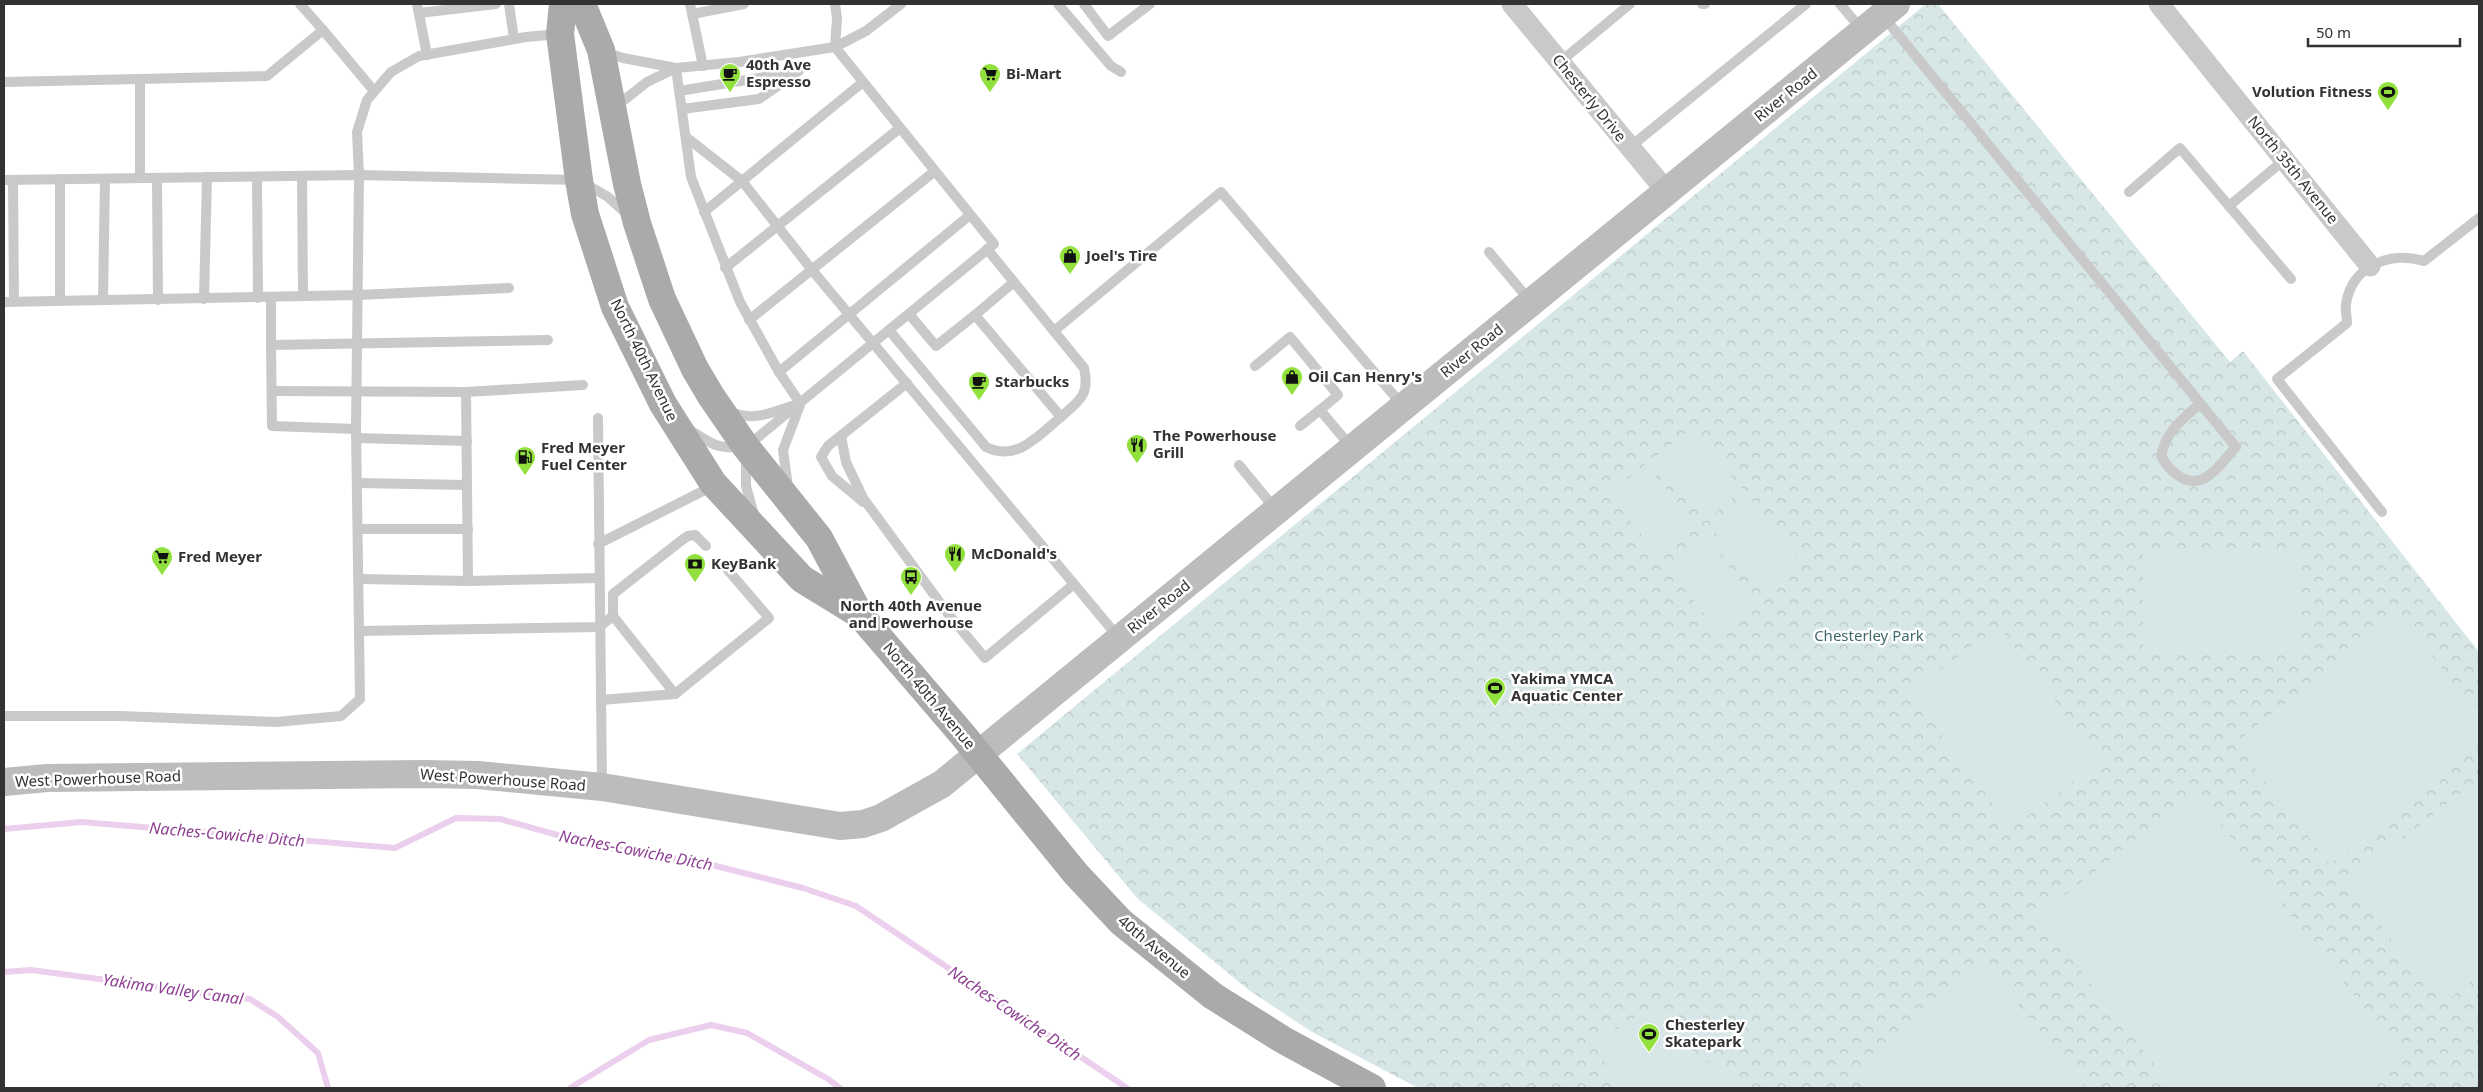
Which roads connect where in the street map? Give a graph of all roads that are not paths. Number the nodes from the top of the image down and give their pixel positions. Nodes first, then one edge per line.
1 (300, 4) edge
2 (496, 4) edge
3 (510, 4) edge
4 (563, 4) edge
5 (582, 4) edge
6 (744, 4) edge
7 (835, 4) edge
8 (901, 4) edge
9 (1058, 4) edge
10 (1084, 4) edge
11 (1150, 4) edge
12 (1512, 4) edge
13 (1630, 4) edge
14 (1806, 4) edge
15 (1840, 4) edge
16 (2159, 4) edge
17 (726, 5) edge
18 (418, 9) edge
19 (691, 9) edge
20 (1881, 17) edge
21 (323, 30) junction
22 (560, 34) junction
23 (514, 39) junction
24 (835, 47) junction
25 (601, 50) junction
26 (427, 55) junction
27 (1560, 62) junction
28 (703, 66) junction
29 (676, 68) junction
30 (1121, 72) dead end
31 (140, 79) junction
32 (4, 82) edge
33 (863, 82) junction
34 (679, 91) junction
35 (374, 92) junction
36 (612, 109) junction
37 (682, 109) junction
38 (900, 128) junction
39 (686, 137) junction
40 (1630, 147) junction
41 (2284, 160) junction
42 (935, 171) junction
43 (359, 175) junction
44 (257, 176) junction
45 (302, 176) junction
46 (207, 177) junction
47 (105, 178) junction
48 (140, 178) junction
49 (157, 178) junction
50 (60, 179) junction
51 (8, 180) edge
52 (579, 180) junction
53 (742, 181) junction
54 (1667, 192) junction
55 (2129, 192) dead end
56 (2229, 206) junction
57 (704, 212) junction
58 (970, 215) junction
59 (2479, 218) edge
60 (636, 223) junction
61 (778, 226) junction
62 (987, 249) junction
63 (1489, 252) dead end
64 (2370, 266) junction
65 (725, 268) junction
66 (812, 270) junction
67 (2291, 279) dead end
68 (1014, 282) junction
69 (509, 288) dead end
70 (303, 296) junction
71 (358, 296) junction
72 (271, 297) junction
73 (258, 298) junction
74 (204, 299) junction
75 (102, 300) junction
76 (158, 300) junction
77 (60, 301) junction
78 (9, 302) edge
79 (1531, 303) junction
80 (849, 314) junction
81 (909, 314) junction
82 (975, 315) junction
83 (749, 320) junction
84 (889, 330) junction
85 (1054, 331) junction
86 (548, 340) dead end
87 (874, 342) junction
88 (357, 344) junction
89 (271, 345) junction
90 (1255, 366) dead end
91 (779, 372) junction
92 (907, 383) junction
93 (583, 385) dead end
94 (272, 391) junction
95 (357, 392) junction
96 (466, 392) junction
97 (712, 396) junction
98 (800, 403) junction
99 (663, 404) junction
100 (2200, 404) junction
101 (1404, 407) junction
102 (1320, 410) junction
103 (1061, 417) junction
104 (598, 418) dead end
105 (1300, 426) dead end
106 (356, 434) junction
107 (841, 436) junction
108 (467, 441) junction
109 (746, 447) junction
110 (1352, 449) junction
111 (1239, 465) dead end
112 (357, 483) junction
113 (713, 483) junction
114 (467, 485) junction
115 (789, 500) junction
116 (871, 508) junction
117 (1277, 511) junction
118 (2382, 512) dead end
119 (358, 529) junction
120 (468, 529) junction
121 (764, 538) junction
122 (598, 544) junction
123 (706, 546) dead end
124 (727, 569) dead end
125 (598, 578) junction
126 (358, 579) junction
127 (468, 581) junction
128 (1074, 584) junction
129 (860, 615) junction
130 (612, 616) junction
131 (599, 627) junction
132 (359, 631) junction
133 (1120, 639) junction
134 (675, 694) junction
135 (601, 700) junction
136 (4, 716) edge
137 (978, 755) junction
138 (4, 782) edge
139 (602, 787) junction
140 (1372, 1088) edge

1 - 21 lane
2 - 18 lane
3 - 23 lane
4 - 22 main road, North 40th Avenue
5 - 25 main road, North 40th Avenue
6 - 17 lane
7 - 24 lane
8 - 24 lane
9 - 30 lane
10 - 11 lane
12 - 27 street, Chesterly Drive
13 - 27 lane
14 - 40 lane
15 - 20 lane
16 - 41 street, North 35th Avenue
17 - 19 lane
18 - 26 lane
19 - 28 lane
20 - 54 street, River Road
20 - 100 lane
21 - 31 lane
21 - 35 lane
22 - 23 lane
22 - 52 main road, North 40th Avenue
23 - 26 lane
24 - 28 lane
24 - 33 lane
25 - 29 lane
25 - 36 main road, North 40th Avenue
26 - 35 lane
27 - 40 street, Chesterly Drive
28 - 29 lane
29 - 34 lane
29 - 36 lane
31 - 32 lane
31 - 48 lane
33 - 38 lane
33 - 53 lane
34 - 37 lane
34 - 37 lane
35 - 43 lane
36 - 60 main road, North 40th Avenue
37 - 39 lane
38 - 42 lane
38 - 61 lane
39 - 53 lane
39 - 57 lane
40 - 54 street, Chesterly Drive
41 - 56 lane
41 - 64 street, North 35th Avenue
42 - 58 lane
42 - 66 lane
43 - 45 lane
43 - 52 lane
43 - 71 lane
44 - 45 lane
44 - 46 lane
44 - 73 lane
45 - 70 lane
46 - 49 lane
46 - 74 lane
47 - 48 lane
47 - 50 lane
47 - 75 lane
48 - 49 lane
49 - 76 lane
50 - 51 lane
50 - 77 lane
51 - 78 lane
52 - 60 lane
52 - 99 main road, North 40th Avenue
53 - 57 lane
53 - 61 lane
54 - 79 street, River Road
55 - 56 lane
56 - 67 lane
57 - 65 lane
58 - 62 lane
58 - 80 lane
59 - 64 lane
60 - 97 main road, North 40th Avenue
61 - 65 lane
61 - 66 lane
62 - 68 lane
62 - 81 lane
63 - 79 lane
64 - 118 lane
65 - 83 lane
66 - 80 lane
66 - 83 lane
68 - 82 lane
68 - 85 lane
69 - 71 lane
70 - 71 lane
70 - 72 lane
71 - 88 lane
72 - 73 lane
72 - 89 lane
73 - 74 lane
74 - 76 lane
75 - 76 lane
75 - 77 lane
77 - 78 lane
79 - 101 street, River Road
80 - 87 lane
80 - 91 lane
81 - 82 lane
81 - 84 lane
82 - 103 lane
83 - 91 lane
84 - 87 lane
84 - 103 lane
85 - 101 lane
85 - 103 lane
86 - 88 lane
87 - 92 lane
87 - 98 lane
88 - 89 lane
88 - 95 lane
89 - 94 lane
90 - 102 lane
91 - 98 lane
92 - 107 lane
92 - 128 lane
93 - 96 lane
94 - 95 lane
94 - 106 lane
95 - 96 lane
95 - 106 lane
96 - 108 lane
97 - 98 lane
97 - 109 main road, North 40th Avenue
98 - 109 lane
98 - 115 lane
99 - 109 lane
99 - 113 main road, North 40th Avenue
100 - 100 lane
101 - 110 street, River Road
102 - 105 lane
102 - 110 lane
104 - 122 lane
106 - 108 lane
106 - 112 lane
107 - 116 lane
107 - 116 lane
108 - 114 lane
109 - 115 main road, North 40th Avenue
109 - 121 lane
110 - 117 street, River Road
111 - 117 lane
112 - 114 lane
112 - 119 lane
113 - 121 main road, North 40th Avenue
113 - 122 lane
114 - 120 lane
115 - 129 main road, North 40th Avenue
116 - 128 lane
117 - 133 street, River Road
119 - 120 lane
119 - 126 lane
120 - 127 lane
121 - 129 main road, North 40th Avenue
122 - 125 lane
123 - 130 lane
124 - 134 lane
125 - 127 lane
125 - 131 lane
126 - 127 lane
126 - 132 lane
128 - 133 lane
129 - 137 main road, North 40th Avenue
130 - 131 lane
130 - 134 lane
131 - 132 lane
131 - 135 lane
132 - 136 lane
133 - 137 street, River Road
134 - 135 lane
135 - 139 lane
137 - 139 street, West Powerhouse Road
137 - 140 main road, 40th Avenue
138 - 139 street, West Powerhouse Road

